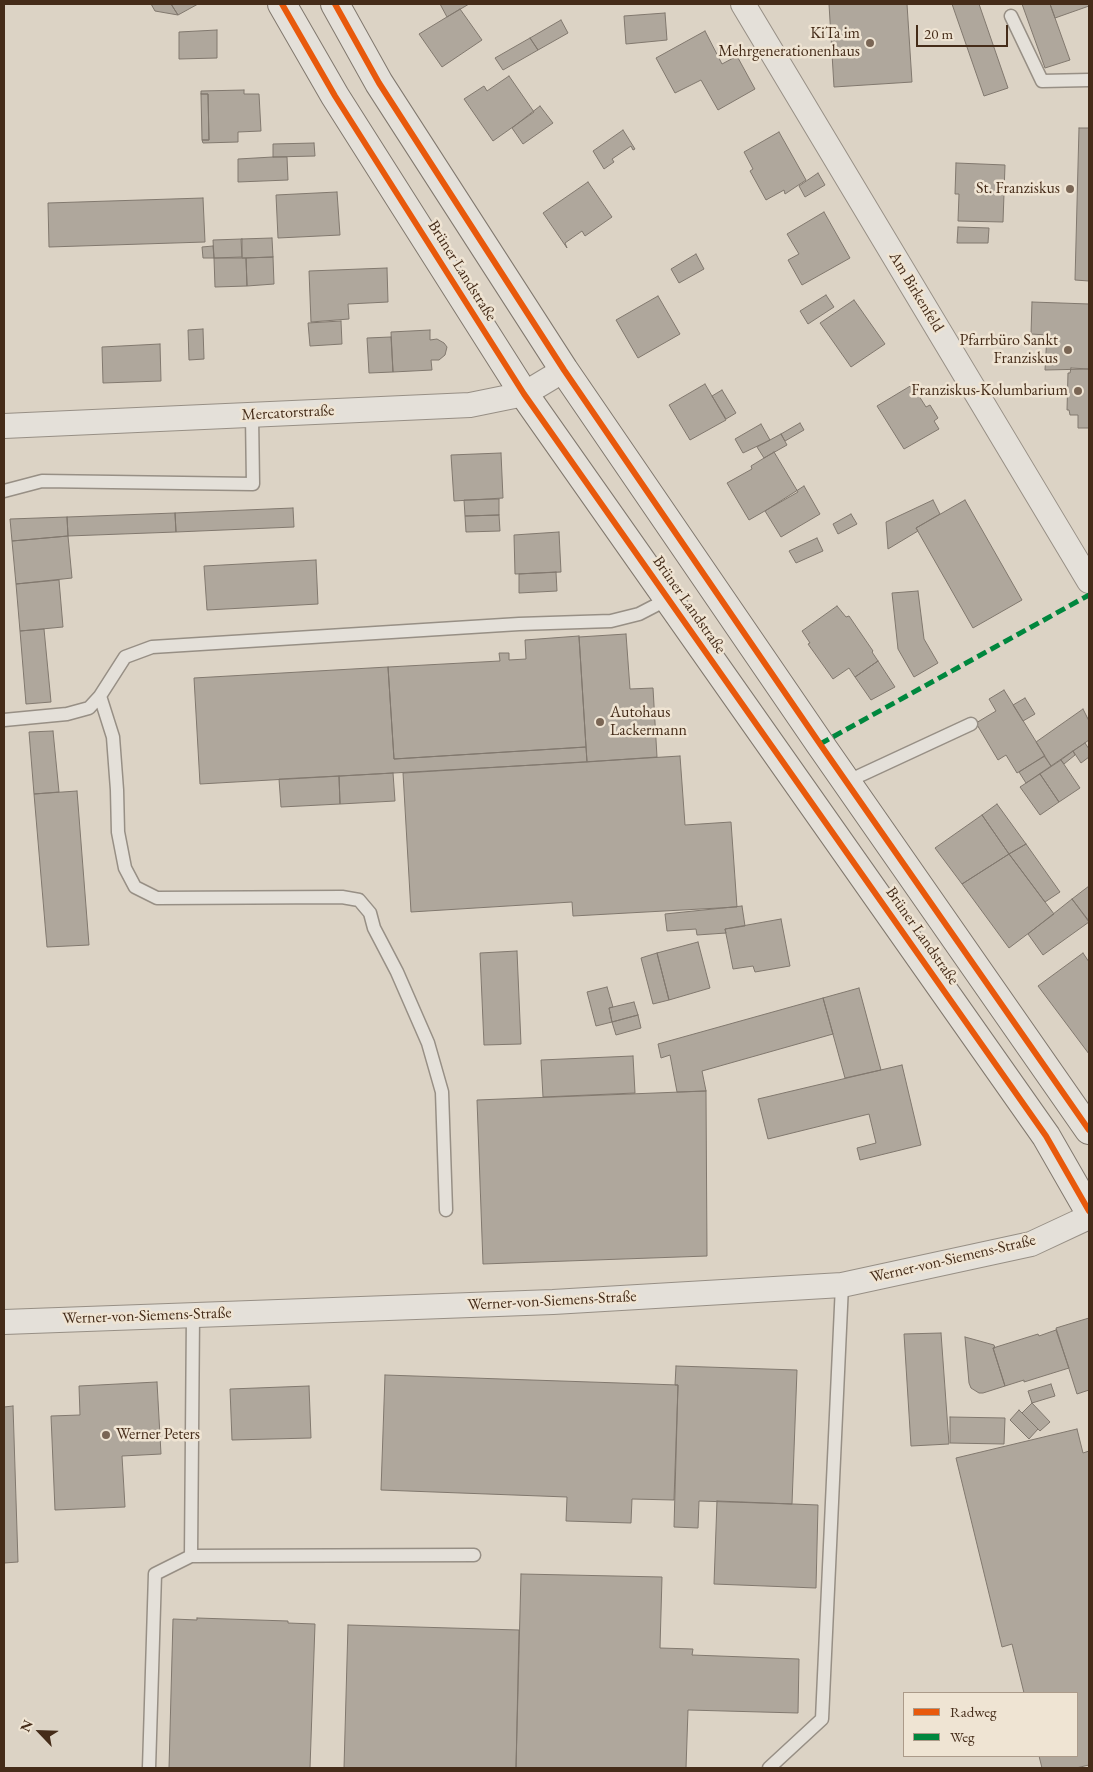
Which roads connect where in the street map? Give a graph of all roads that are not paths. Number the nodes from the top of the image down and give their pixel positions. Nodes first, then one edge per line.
1 (282, 4) edge
2 (335, 4) edge
3 (743, 4) edge
4 (1011, 16) dead end
5 (1089, 80) edge
6 (564, 370) junction
7 (524, 394) junction
8 (252, 414) junction
9 (4, 426) edge
10 (4, 491) edge
11 (1089, 581) edge
12 (668, 599) junction
13 (100, 696) junction
14 (4, 720) edge
15 (971, 724) dead end
16 (846, 782) junction
17 (1089, 1130) edge
18 (446, 1210) dead end
19 (1089, 1211) edge
20 (1089, 1217) edge
21 (842, 1285) junction
22 (193, 1314) junction
23 (4, 1322) edge
24 (474, 1555) dead end
25 (191, 1556) junction
26 (149, 1768) edge
27 (769, 1768) edge

1 - 7 main road, Brüner Landstraße
2 - 6 main road, Brüner Landstraße
3 - 11 street, Am Birkenfeld
4 - 5 lane
6 - 7 street, Mercatorstraße
6 - 16 main road, Brüner Landstraße
7 - 8 street, Mercatorstraße
7 - 12 main road, Brüner Landstraße
8 - 9 street, Mercatorstraße
8 - 10 lane
12 - 13 lane
12 - 19 main road, Brüner Landstraße
13 - 14 lane
13 - 18 lane
15 - 16 lane
16 - 17 main road, Brüner Landstraße
20 - 21 street, Werner-von-Siemens-Straße
21 - 22 street, Werner-von-Siemens-Straße
21 - 27 lane
22 - 23 street, Werner-von-Siemens-Straße
22 - 25 lane
24 - 25 lane
25 - 26 lane

